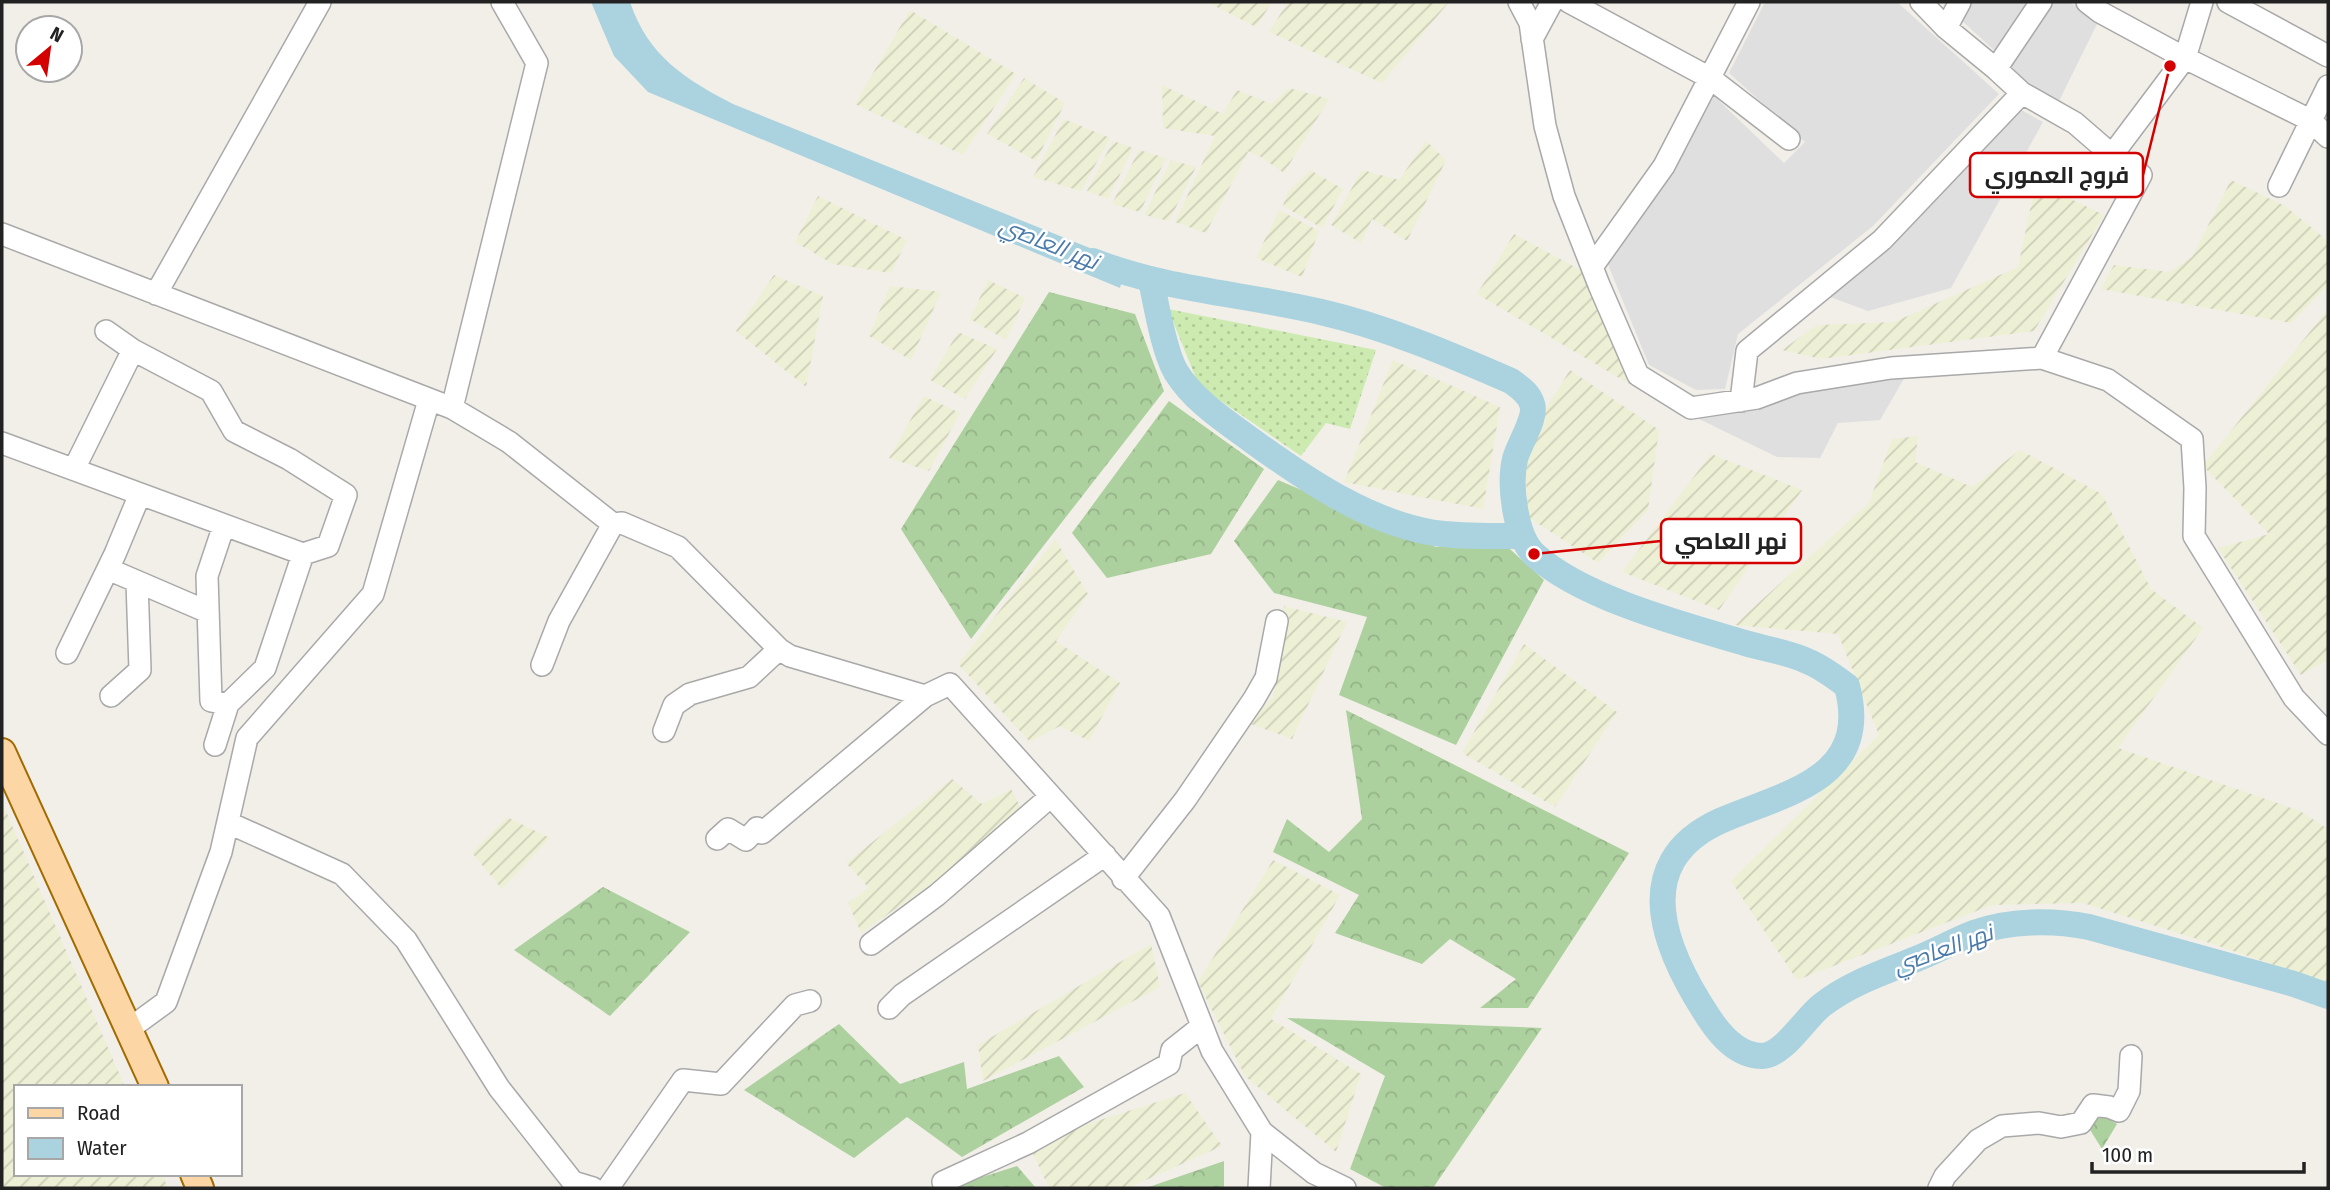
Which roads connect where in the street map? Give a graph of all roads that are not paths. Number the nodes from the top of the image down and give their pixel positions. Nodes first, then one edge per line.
1 (320, 2) edge
2 (502, 2) edge
3 (1519, 2) edge
4 (1552, 2) edge
5 (1569, 2) edge
6 (1749, 2) edge
7 (1921, 2) edge
8 (1960, 2) edge
9 (2041, 2) edge
10 (2087, 2) edge
11 (2202, 2) edge
12 (2228, 2) edge
13 (1946, 28) junction
14 (1532, 39) junction
15 (2328, 56) edge
16 (2185, 58) junction
17 (1996, 69) junction
18 (1710, 78) junction
19 (2328, 86) edge
20 (2022, 93) junction
21 (2311, 120) junction
22 (2328, 137) edge
23 (1789, 139) dead end
24 (2112, 156) junction
25 (2279, 186) dead end
26 (2, 234) edge
27 (1592, 268) junction
28 (156, 294) junction
29 (106, 331) dead end
30 (133, 350) junction
31 (2042, 359) junction
32 (429, 400) junction
33 (1741, 401) junction
34 (452, 408) junction
35 (2, 443) edge
36 (74, 470) junction
37 (140, 494) junction
38 (613, 524) junction
39 (224, 525) junction
40 (303, 554) junction
41 (108, 569) junction
42 (137, 582) junction
43 (208, 612) junction
44 (1277, 621) dead end
45 (779, 649) junction
46 (67, 653) dead end
47 (542, 665) dead end
48 (111, 696) dead end
49 (925, 696) junction
50 (228, 704) junction
51 (664, 731) dead end
52 (2328, 733) edge
53 (215, 745) dead end
54 (2, 752) edge
55 (1050, 797) junction
56 (229, 823) junction
57 (717, 839) dead end
58 (1105, 855) junction
59 (1123, 879) junction
60 (871, 944) dead end
61 (810, 1001) dead end
62 (889, 1008) dead end
63 (1201, 1027) junction
64 (129, 1029) junction
65 (2131, 1056) dead end
66 (154, 1085) edge
67 (1262, 1132) junction
68 (943, 1182) dead end
69 (593, 1188) edge
70 (608, 1188) edge
71 (1259, 1188) edge
72 (1345, 1188) edge
73 (1939, 1188) edge

1 - 28 street
2 - 34 street
3 - 14 street
4 - 14 street
5 - 18 street
6 - 18 street
7 - 13 street
8 - 13 street
9 - 17 street
10 - 16 street
11 - 16 street
12 - 15 street
13 - 17 street
14 - 27 street
16 - 21 street
16 - 24 street
17 - 20 street
18 - 23 street
18 - 27 street
19 - 21 street
20 - 24 street
20 - 33 street
21 - 22 street
21 - 25 street
24 - 31 street
26 - 28 street
27 - 33 street
28 - 32 street
29 - 30 street
30 - 36 street
30 - 40 street
31 - 33 street
31 - 52 street
32 - 34 street
32 - 56 street
34 - 38 street
35 - 36 street
36 - 37 street
37 - 39 street
37 - 41 street
38 - 45 street
38 - 47 street
39 - 40 street
39 - 43 street
40 - 50 street
41 - 42 street
41 - 46 street
42 - 43 street
42 - 48 street
43 - 50 street
44 - 59 street
45 - 49 street
45 - 51 street
49 - 55 street
49 - 57 street
50 - 53 street
54 - 64 main road
55 - 58 street
55 - 60 street
56 - 64 street
56 - 69 street
58 - 59 street
58 - 62 street
59 - 63 street
61 - 70 street
63 - 67 street
63 - 68 street
64 - 66 main road
65 - 73 street
67 - 71 street
67 - 72 street

